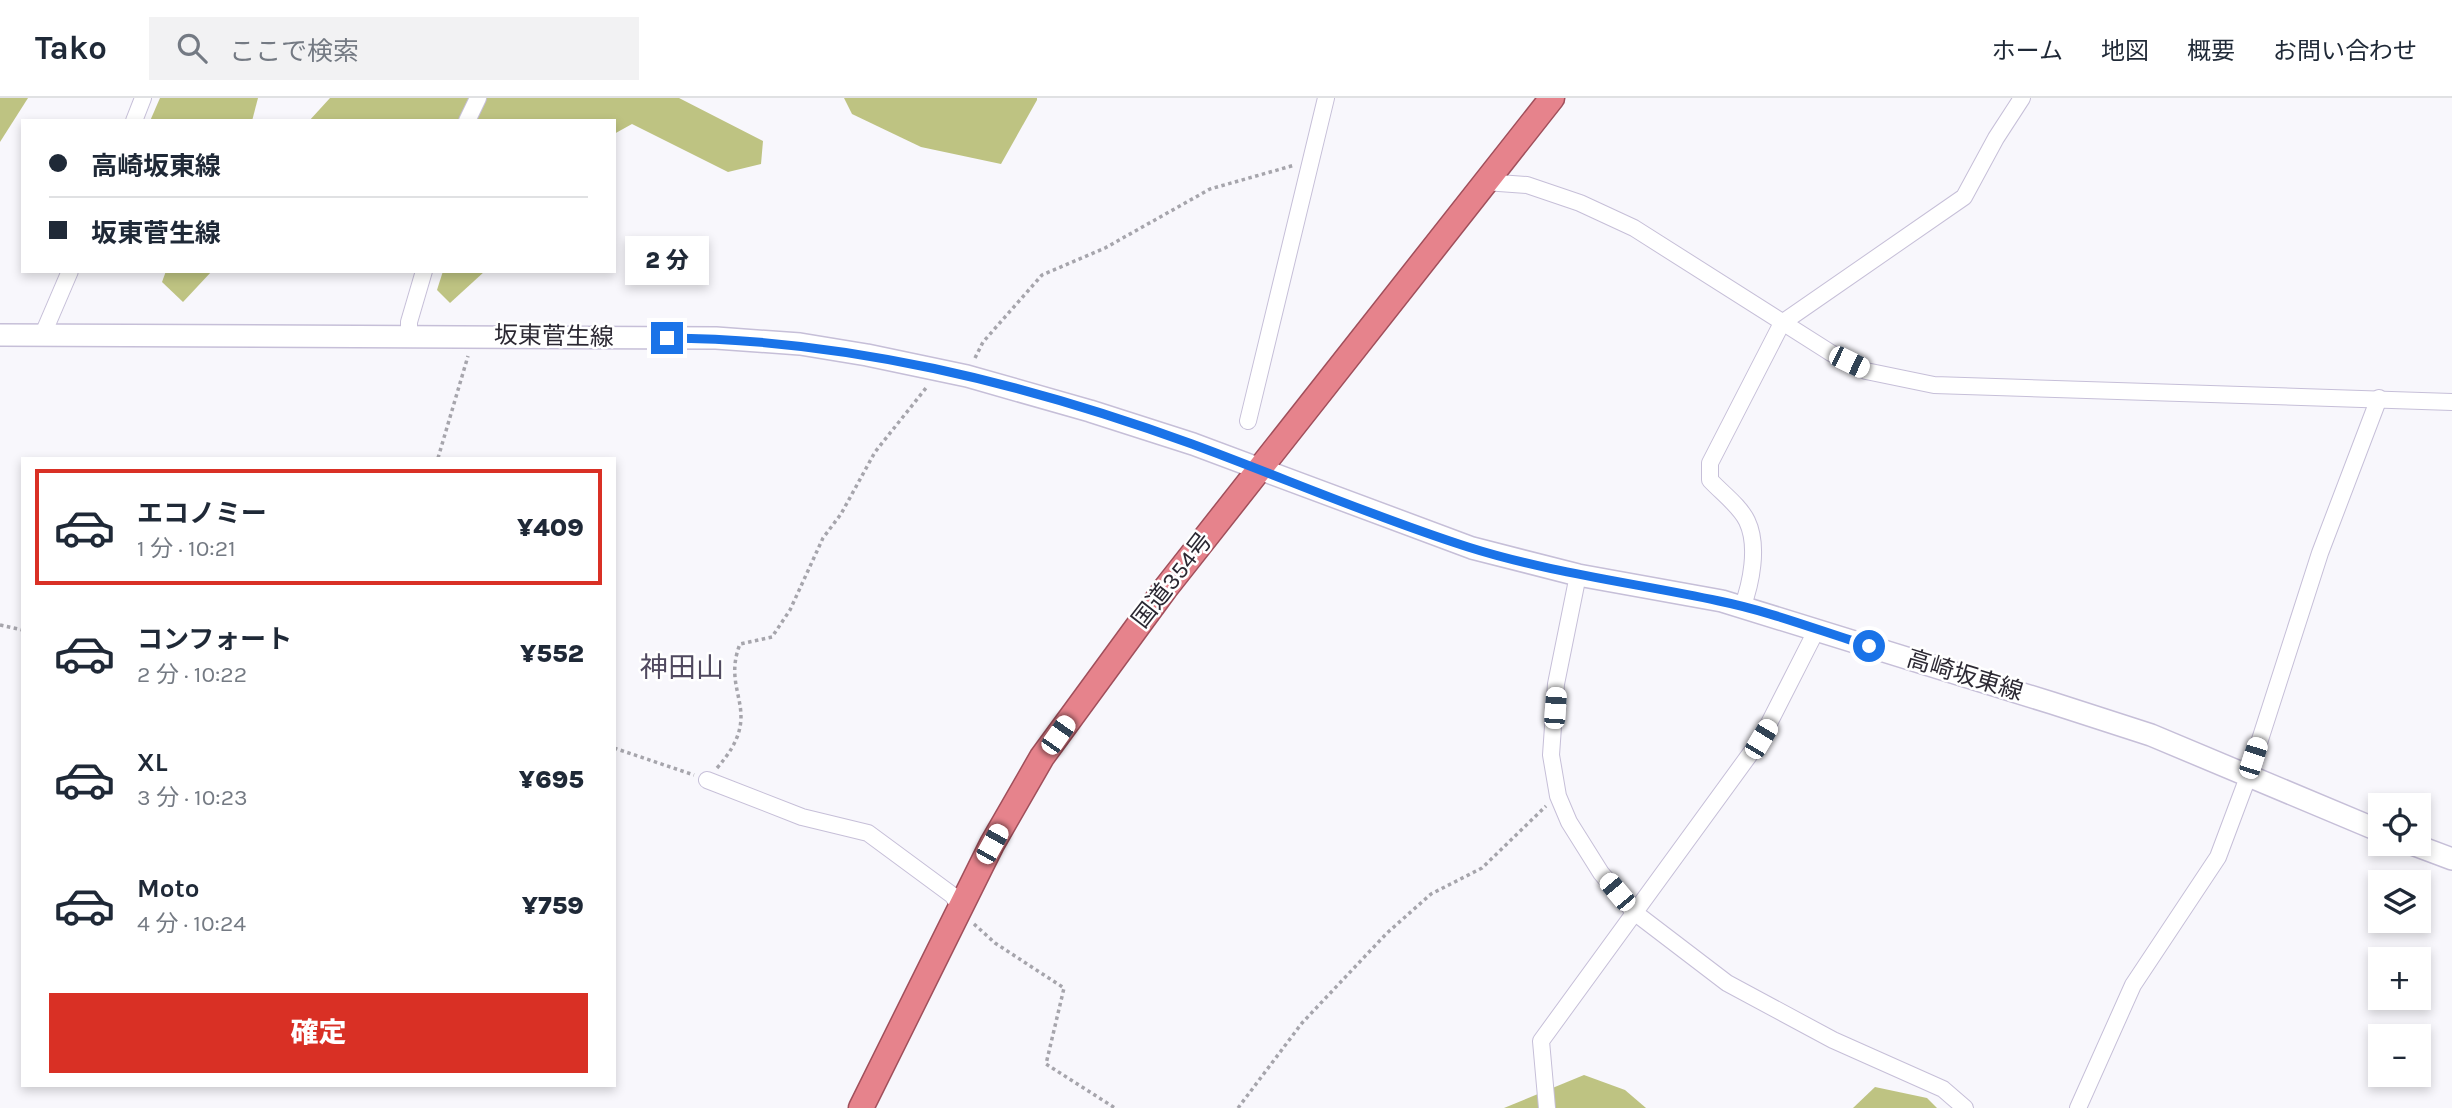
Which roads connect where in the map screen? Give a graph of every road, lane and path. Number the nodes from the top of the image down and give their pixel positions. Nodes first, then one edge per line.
1 (143, 98) edge
2 (478, 98) edge
3 (1326, 98) edge
4 (1552, 98) edge
5 (2022, 98) edge
6 (135, 119) edge
7 (468, 119) edge
8 (1311, 160) junction
9 (1485, 182) junction
10 (69, 273) edge
11 (423, 273) edge
12 (1782, 323) junction
13 (43, 334) junction
14 (0, 335) edge
15 (475, 335) junction
16 (410, 338) junction
17 (940, 369) junction
18 (967, 376) junction
19 (2379, 398) junction
20 (2452, 402) edge
21 (1248, 421) dead end
22 (438, 457) edge
23 (1257, 470) junction
24 (1578, 575) junction
25 (1742, 608) junction
26 (0, 625) edge
27 (1817, 629) junction
28 (21, 630) edge
29 (616, 749) edge
30 (2248, 777) junction
31 (707, 780) junction
32 (1558, 796) junction
33 (2368, 826) edge
34 (2431, 851) edge
35 (2452, 859) edge
36 (961, 908) junction
37 (1634, 912) junction
38 (861, 1108) edge
39 (1115, 1108) edge
40 (1238, 1108) edge
41 (1547, 1108) edge
42 (1965, 1108) edge
43 (2078, 1108) edge

1 - 6 street
2 - 7 street
3 - 8 street
4 - 9 highway, 国道354号
5 - 12 street
8 - 18 path
8 - 21 street
9 - 12 street
9 - 23 highway, 国道354号
10 - 13 street
11 - 16 street
12 - 19 street
12 - 25 street
13 - 14 main road, 坂東菅生線
13 - 16 main road, 坂東菅生線
15 - 16 main road, 坂東菅生線
15 - 17 main road, 坂東菅生線
15 - 22 path
17 - 18 main road, 坂東菅生線
17 - 31 path
18 - 23 main road, 坂東菅生線
19 - 20 street
19 - 30 street
23 - 24 main road, 高崎坂東線
23 - 36 highway, 国道354号
24 - 25 main road, 高崎坂東線
24 - 32 street
25 - 27 main road, 高崎坂東線
26 - 28 path
27 - 30 main road, 高崎坂東線
27 - 37 street
29 - 31 path
30 - 33 main road, 高崎坂東線
30 - 43 street
31 - 36 street
32 - 37 street
32 - 40 path
34 - 35 main road
36 - 38 highway, 国道354号
36 - 39 path
37 - 41 street
37 - 42 street

